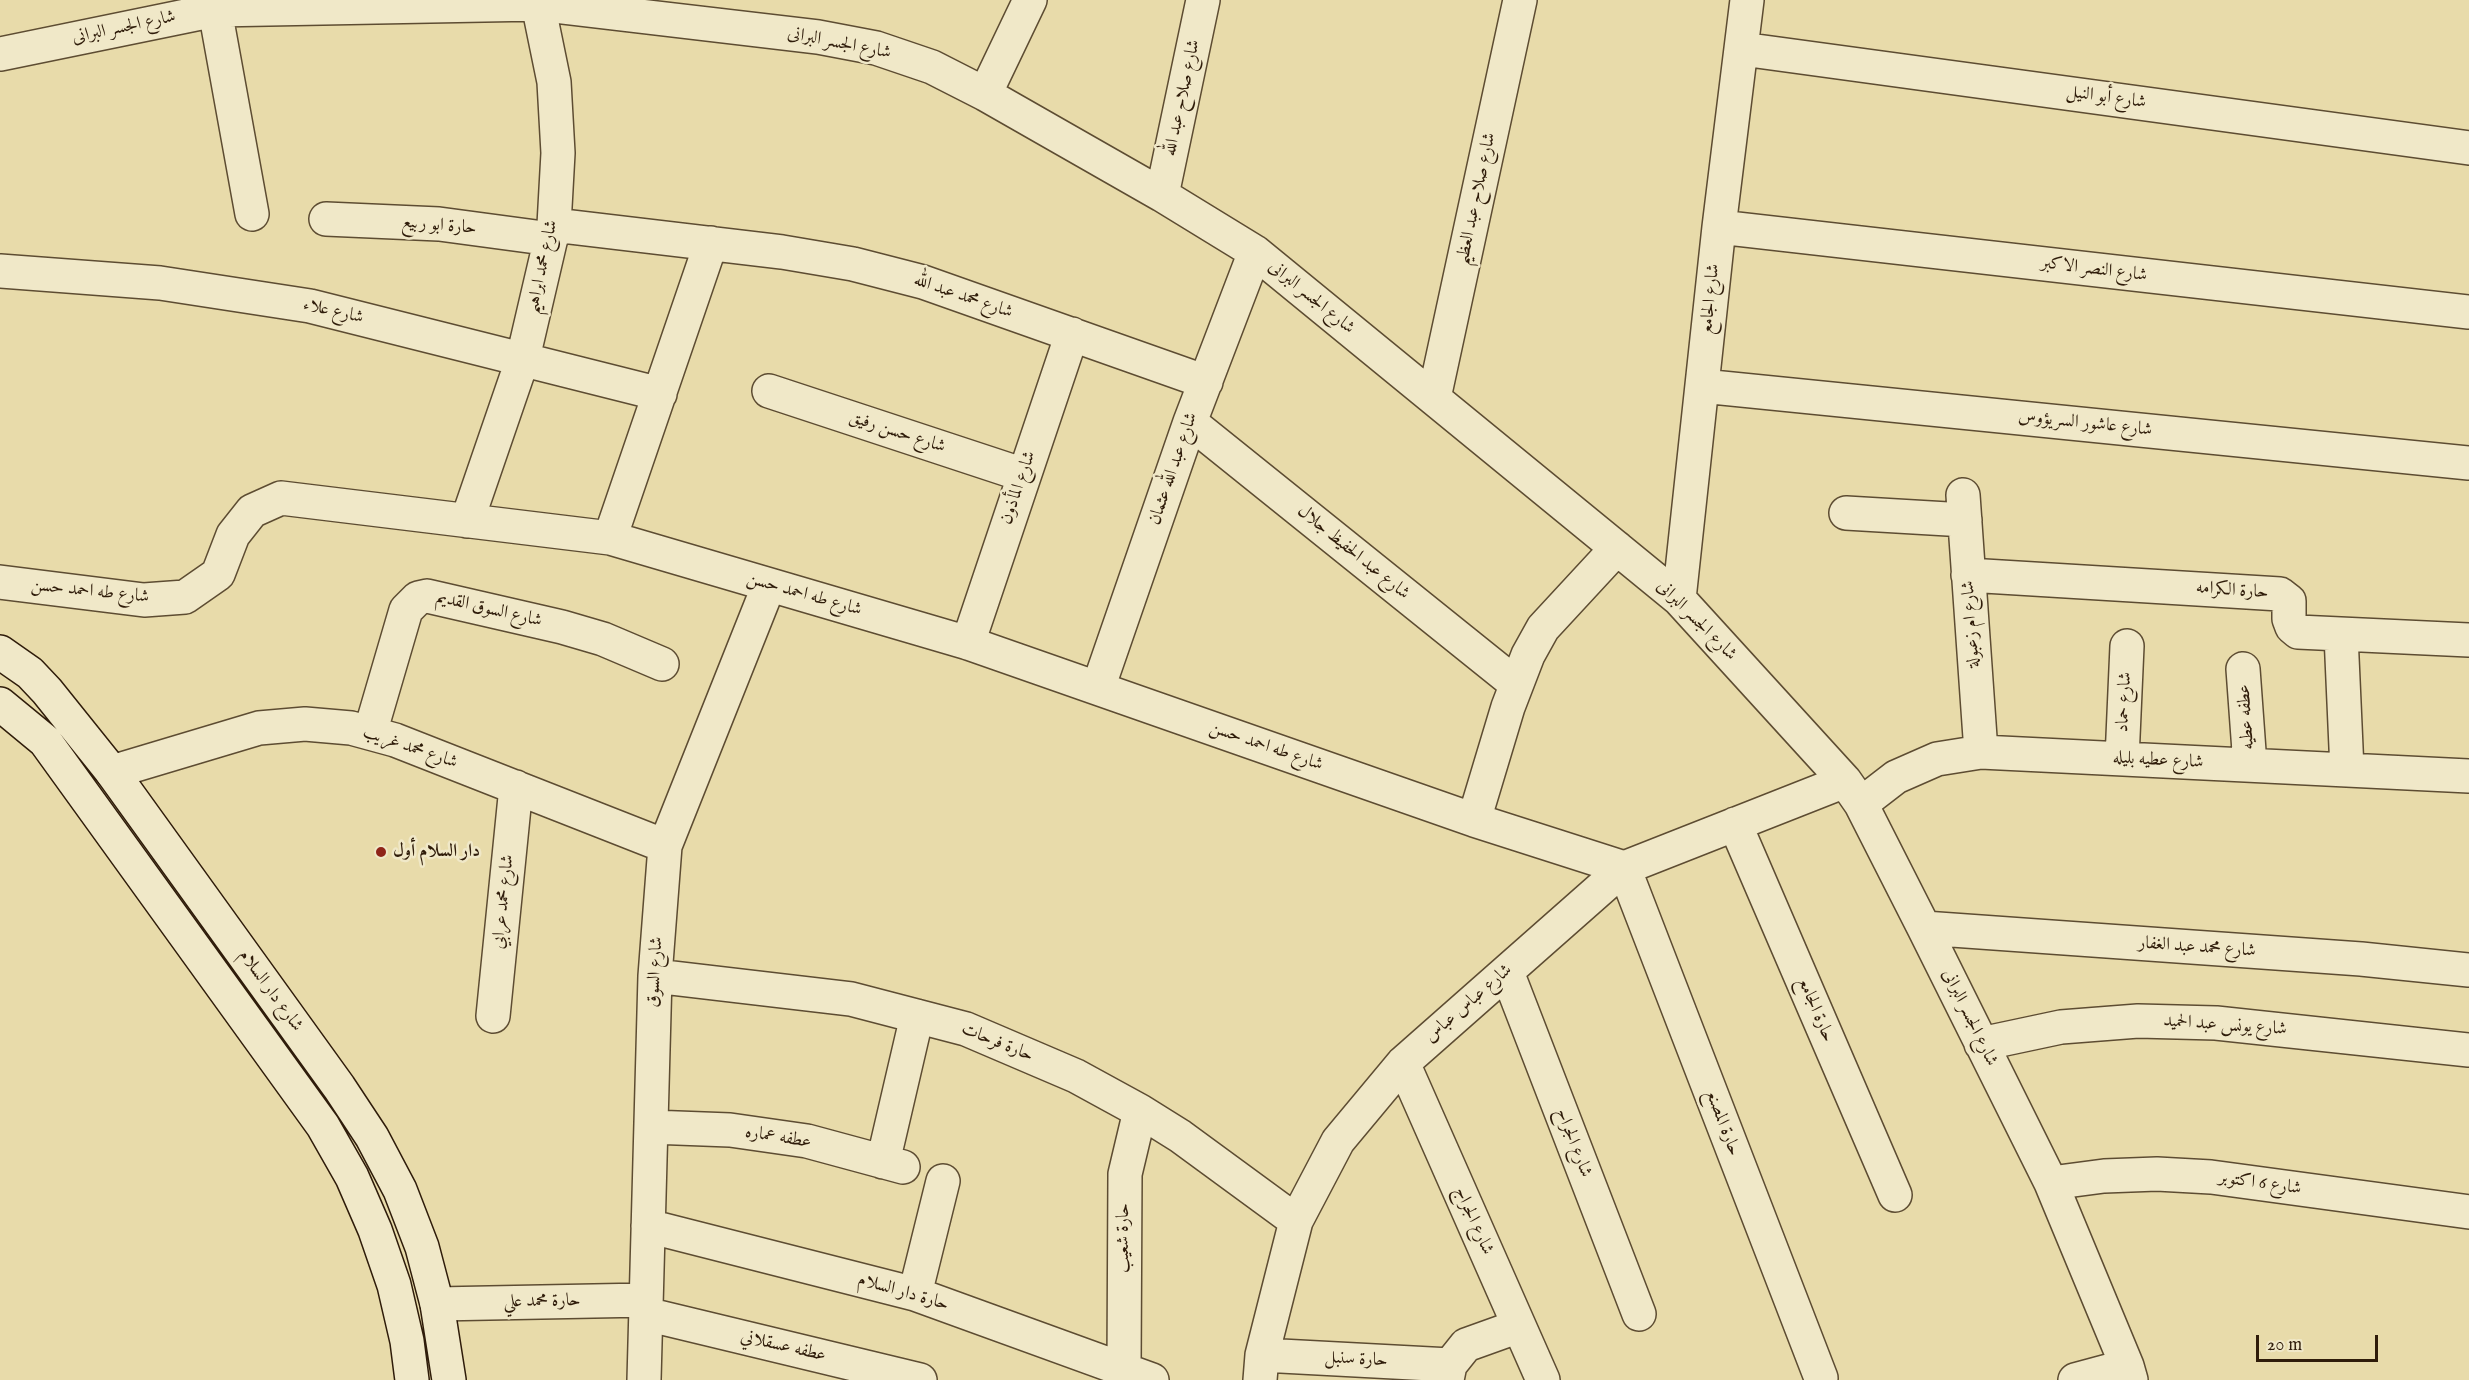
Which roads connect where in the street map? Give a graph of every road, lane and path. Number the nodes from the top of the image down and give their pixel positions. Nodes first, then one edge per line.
1 (1030, 0) edge
2 (1203, 0) edge
3 (1520, 0) edge
4 (1747, 0) edge
5 (538, 4) junction
6 (586, 4) edge
7 (215, 10) junction
8 (1742, 49) junction
9 (0, 54) edge
10 (985, 94) junction
11 (2469, 148) edge
12 (1162, 195) junction
13 (252, 214) dead end
14 (326, 219) dead end
15 (1719, 227) junction
16 (552, 232) junction
17 (711, 243) junction
18 (1256, 252) junction
19 (0, 271) edge
20 (2469, 312) edge
21 (1072, 334) junction
22 (523, 358) junction
23 (1206, 382) junction
24 (1702, 386) junction
25 (769, 391) dead end
26 (660, 394) junction
27 (1434, 398) junction
28 (1190, 422) junction
29 (2469, 463) edge
30 (1024, 475) junction
31 (1846, 513) dead end
32 (467, 521) junction
33 (610, 538) junction
34 (1617, 548) junction
35 (1968, 575) junction
36 (0, 582) edge
37 (769, 585) junction
38 (1679, 599) junction
39 (2341, 635) junction
40 (2469, 640) edge
41 (968, 643) junction
42 (2127, 646) dead end
43 (0, 652) edge
44 (662, 664) dead end
45 (2244, 669) dead end
46 (1516, 684) junction
47 (1098, 688) junction
48 (0, 704) edge
49 (370, 733) junction
50 (1981, 752) junction
51 (2122, 759) junction
52 (2250, 765) junction
53 (2347, 770) junction
54 (112, 772) junction
55 (2469, 776) edge
56 (516, 787) junction
57 (1853, 792) junction
58 (1474, 820) junction
59 (1735, 824) junction
60 (665, 846) junction
61 (1624, 868) junction
62 (1924, 928) junction
63 (2469, 970) edge
64 (1507, 972) junction
65 (655, 976) junction
66 (493, 1016) dead end
67 (917, 1016) junction
68 (1981, 1044) junction
69 (2469, 1050) edge
70 (1403, 1063) junction
71 (1140, 1110) junction
72 (651, 1127) junction
73 (943, 1181) dead end
74 (2050, 1183) junction
75 (1895, 1195) dead end
76 (2469, 1212) edge
77 (1296, 1221) junction
78 (648, 1226) junction
79 (915, 1294) junction
80 (437, 1304) junction
81 (646, 1307) junction
82 (1639, 1314) dead end
83 (1519, 1326) junction
84 (1261, 1368) edge
85 (1363, 1370) edge
86 (1449, 1373) edge
87 (2129, 1373) edge
88 (1138, 1374) edge
89 (1821, 1378) dead end
90 (412, 1380) edge
91 (449, 1380) edge
92 (644, 1380) edge
93 (920, 1380) edge
94 (1543, 1380) edge
95 (2075, 1380) edge

1 - 10 street
2 - 12 street, شارع صلاح عبد الله
3 - 27 street, شارع صلاح عبد العظيم
4 - 8 street, شارع الجامع
5 - 6 street, شارع الجسر البرانى
5 - 7 street, شارع الجسر البرانى
5 - 16 street, شارع محمد ابراهيم
6 - 10 street, شارع الجسر البرانى
7 - 9 street, شارع الجسر البرانى
7 - 13 street
8 - 11 street, شارع أبو النيل
8 - 15 street, شارع الجامع
10 - 12 street, شارع الجسر البرانى
12 - 18 street, شارع الجسر البرانى
14 - 16 street, حارة ابو ربيع
15 - 20 street, شارع النصر الاكبر
15 - 24 street, شارع الجامع
16 - 17 street, شارع محمد عبد الله
16 - 22 street, شارع محمد ابراهيم
17 - 21 street, شارع محمد عبد الله
17 - 26 street
18 - 23 street, شارع عبد الله عثمان
18 - 27 street, شارع الجسر البرانى
19 - 22 street, شارع علاء
21 - 23 street, شارع محمد عبد الله
21 - 30 street, شارع المأذون
22 - 26 street, شارع علاء
22 - 32 street, شارع محمد ابراهيم
23 - 28 street, شارع عبد الله عثمان
24 - 29 street, شارع عاشور السريؤوس
24 - 38 street, شارع الجامع
25 - 30 street, شارع حسن رفيق
26 - 33 street
27 - 34 street, شارع الجسر البرانى
28 - 46 street, شارع عبد الحفيظ جلال
28 - 47 street, شارع عبد الله عثمان
30 - 41 street, شارع المأذون
31 - 35 street, شارع ام زعبولة
32 - 33 street, شارع طه احمد حسن
32 - 36 street, شارع طه احمد حسن
33 - 37 street, شارع طه احمد حسن
34 - 38 street, شارع الجسر البرانى
34 - 46 street
35 - 39 street, حارة الكرامه
35 - 50 street, شارع ام زعبولة
37 - 41 street, شارع طه احمد حسن
37 - 60 street, شارع السوق
38 - 57 street, شارع الجسر البرانى
39 - 40 street, حارة الكرامه
39 - 53 street
41 - 47 street, شارع طه احمد حسن
42 - 51 street, شارع حماد
43 - 54 street, شارع دار السلام
44 - 49 street, شارع السوق القديم
45 - 52 street, عطفه عطيه
46 - 58 street
47 - 58 street, شارع طه احمد حسن
48 - 90 street, شارع دار السلام
49 - 54 street, شارع محمد غريب
49 - 56 street, شارع محمد غريب
50 - 51 street, شارع عطيه بليله
50 - 57 street, شارع عطيه بليله
51 - 52 street, شارع عطيه بليله
52 - 53 street, شارع عطيه بليله
53 - 55 street, شارع عطيه بليله
54 - 80 street, شارع دار السلام
56 - 60 street, شارع محمد غريب
56 - 66 street, شارع محمد عرابي
57 - 59 street, شارع عباس عباس
57 - 62 street, شارع الجسر البرانى
58 - 61 street, شارع طه احمد حسن
59 - 61 street, شارع عباس عباس
59 - 75 street, حارة الجامع
60 - 65 street, شارع السوق
61 - 64 street, شارع عباس عباس
61 - 89 street, حارة المصنع
62 - 63 street, شارع محمد عبد الغفار
62 - 68 street, شارع الجسر البرانى
64 - 70 street, شارع عباس عباس
64 - 82 street, شارع الجراح
65 - 67 street, حارة فرحات
65 - 72 street, شارع السوق
67 - 71 street, حارة فرحات
67 - 72 street, عطفه عماره
68 - 69 street, شارع يونس عبد الحميد
68 - 74 street, شارع الجسر البرانى
70 - 77 street, شارع عباس عباس
70 - 83 street, شارع الجراج
71 - 77 street, حارة فرحات
71 - 88 street, حارة شعيب
72 - 78 street, شارع السوق
73 - 79 street
74 - 76 street, شارع 6 اكتوبر
74 - 87 street, شارع الجسر البرانى
77 - 84 street, شارع عباس عباس
78 - 79 street, حارة دار السلام
78 - 81 street, شارع السوق
79 - 88 street, حارة دار السلام
80 - 81 street, حارة محمد علي
80 - 91 street, شارع دار السلام
81 - 92 street, شارع السوق
81 - 93 street, عطفه عسقلاني
83 - 86 street
83 - 94 street, شارع الجراج
84 - 85 street, حارة سنبل
85 - 86 street, حارة سنبل
87 - 95 street

